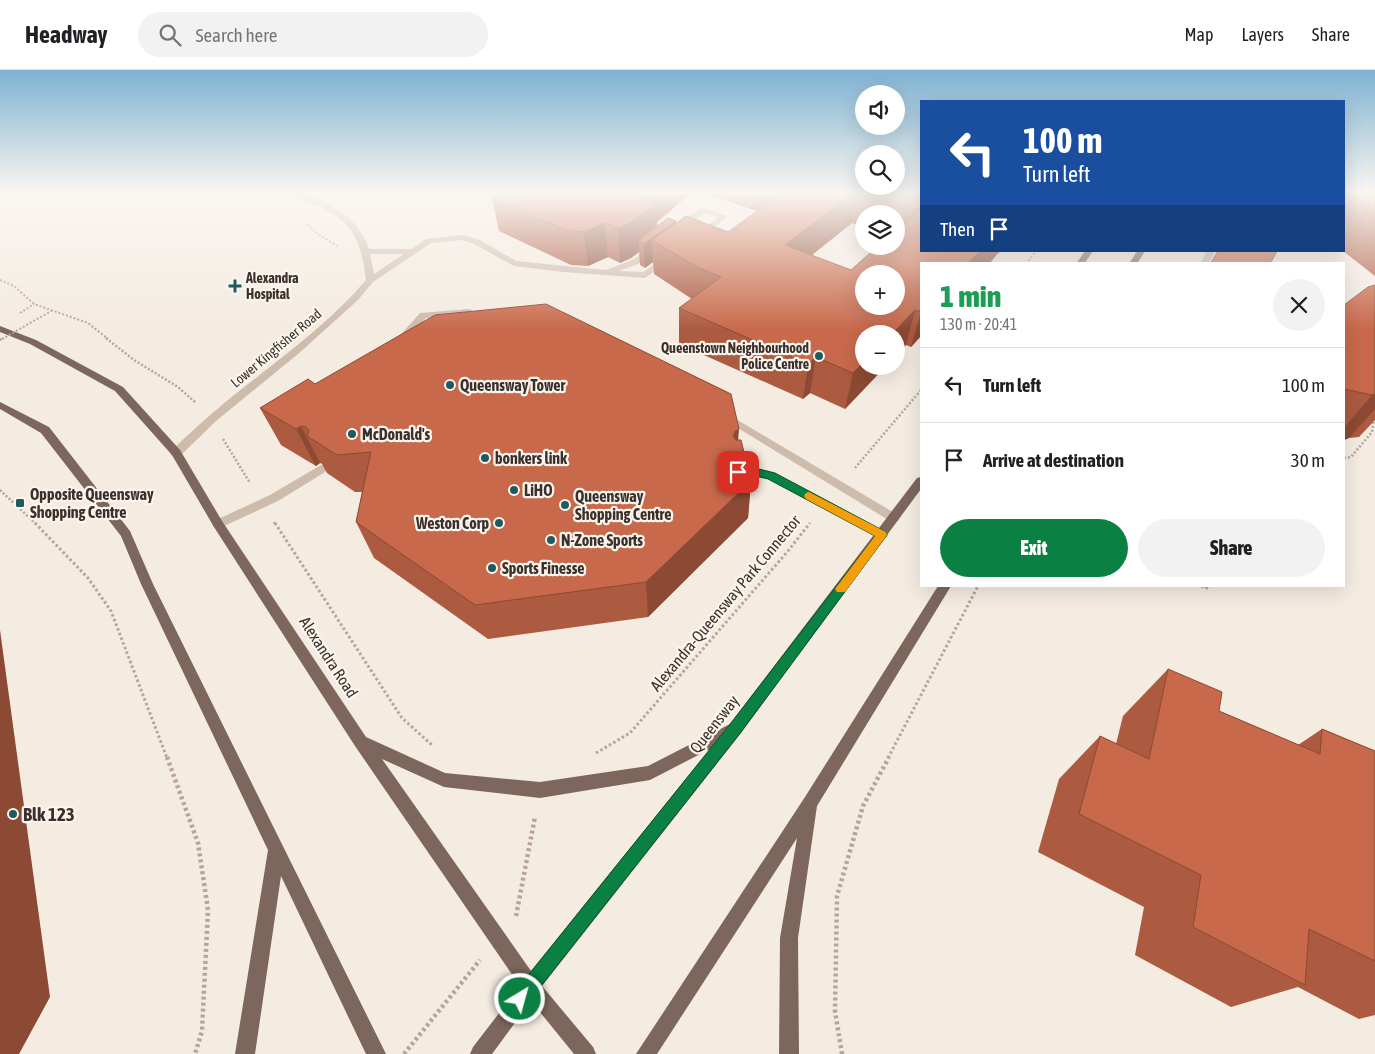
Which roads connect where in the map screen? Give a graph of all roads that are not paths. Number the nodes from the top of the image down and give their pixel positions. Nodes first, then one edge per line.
1 (361, 238) edge
2 (455, 238) edge
3 (466, 238) edge
4 (695, 238) edge
5 (692, 240) edge
6 (658, 244) edge
7 (411, 251) junction
8 (366, 252) junction
9 (676, 252) edge
10 (607, 272) junction
11 (370, 280) junction
12 (478, 311) edge
13 (0, 329) edge
14 (392, 350) edge
15 (0, 405) edge
16 (713, 408) edge
17 (176, 453) junction
18 (321, 469) edge
19 (738, 472) edge
20 (920, 482) edge
21 (894, 518) junction
22 (218, 524) junction
23 (882, 535) junction
24 (944, 587) edge
25 (736, 728) junction
26 (360, 740) junction
27 (811, 802) junction
28 (276, 851) junction
29 (530, 985) junction
30 (245, 1054) edge
31 (376, 1054) edge
32 (480, 1054) edge
33 (586, 1054) edge
34 (646, 1054) edge
35 (789, 1054) edge

1 - 8 lane
2 - 7 lane
3 - 10 lane
4 - 5 lane
6 - 10 lane
7 - 8 lane
7 - 11 lane, Lower Kingfisher Road
8 - 11 lane
9 - 10 lane
11 - 17 lane, Lower Kingfisher Road
12 - 14 lane
13 - 17 main road, Alexandra Road
15 - 28 main road
16 - 21 lane
17 - 22 main road, Alexandra Road
18 - 22 lane
19 - 23 lane
20 - 21 main road, Queensway
21 - 23 main road, Queensway
22 - 26 main road, Alexandra Road
23 - 25 main road, Queensway
24 - 27 main road
25 - 26 main road
25 - 29 main road, Queensway
26 - 29 main road, Alexandra Road
27 - 34 main road
27 - 35 main road
28 - 30 main road
28 - 31 main road
29 - 32 main road, Queensway
29 - 33 main road, Alexandra Road

